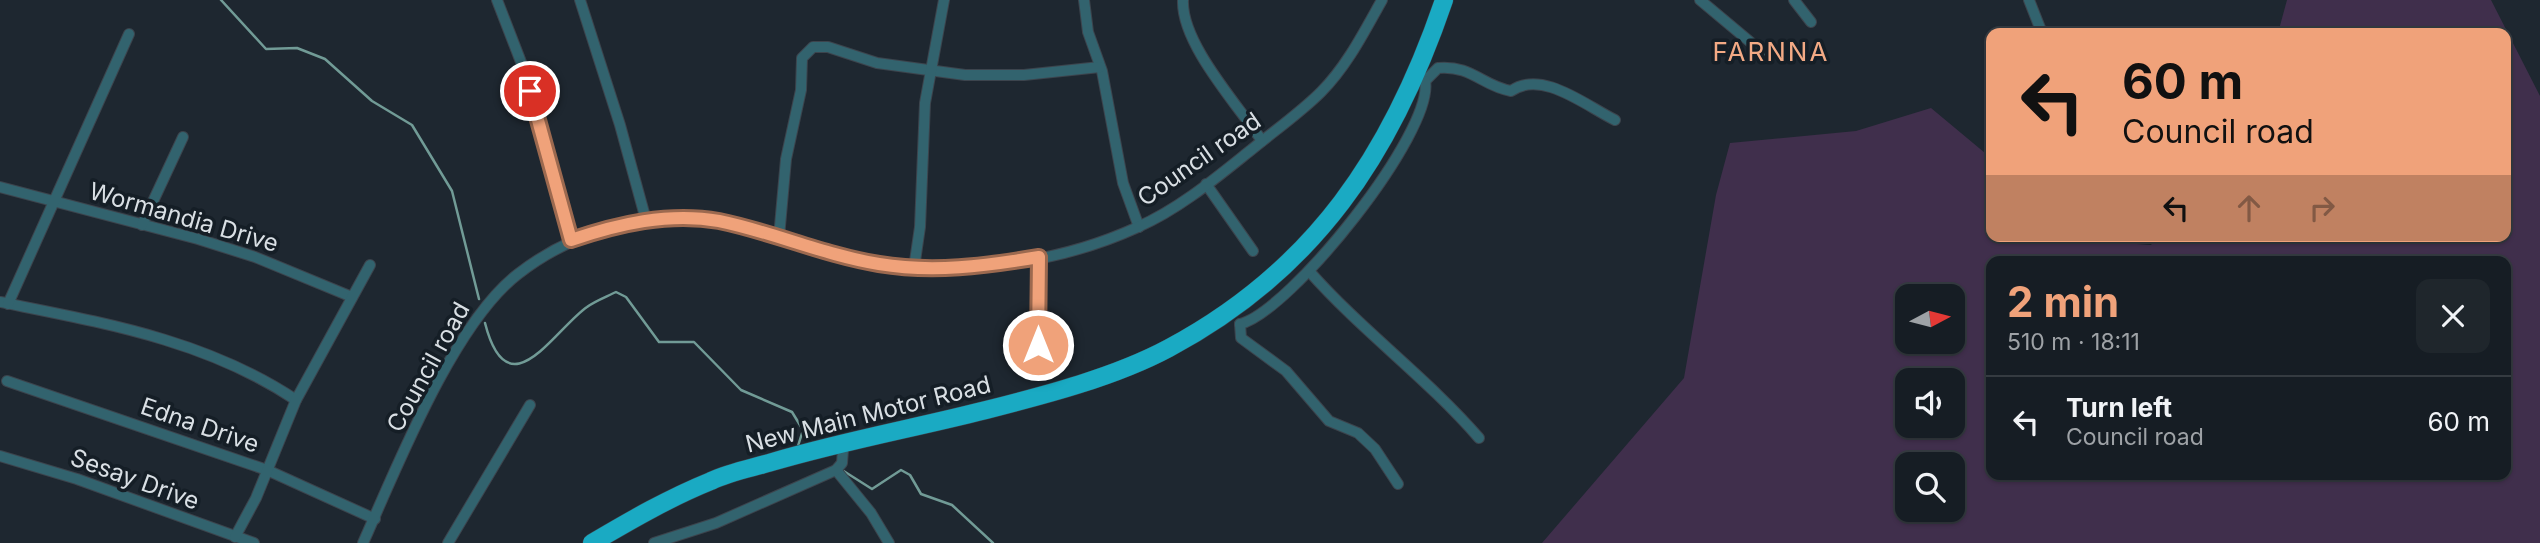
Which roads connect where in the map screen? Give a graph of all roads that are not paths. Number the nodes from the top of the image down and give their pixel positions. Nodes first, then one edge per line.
1 (497, 0) edge
2 (580, 0) edge
3 (944, 0) edge
4 (1084, 0) edge
5 (1183, 0) edge
6 (1381, 0) edge
7 (1444, 0) edge
8 (1452, 0) edge
9 (1700, 0) edge
10 (1794, 0) edge
11 (2029, 0) edge
12 (1811, 22) dead end
13 (2040, 28) edge
14 (129, 34) dead end
15 (1761, 51) dead end
16 (1100, 67) junction
17 (931, 71) junction
18 (1424, 79) junction
19 (1615, 120) dead end
20 (183, 137) dead end
21 (1262, 141) junction
22 (1206, 184) junction
23 (0, 187) edge
24 (53, 201) junction
25 (646, 220) junction
26 (142, 225) junction
27 (1139, 227) junction
28 (779, 237) junction
29 (571, 240) junction
30 (1253, 251) dead end
31 (1039, 257) junction
32 (370, 265) dead end
33 (914, 268) junction
34 (1309, 271) junction
35 (352, 297) junction
36 (4, 303) edge
37 (1236, 322) junction
38 (1038, 345) dead end
39 (7, 381) dead end
40 (296, 400) junction
41 (530, 405) dead end
42 (1479, 438) dead end
43 (843, 450) junction
44 (0, 456) edge
45 (267, 470) junction
46 (836, 470) junction
47 (1398, 484) dead end
48 (374, 519) junction
49 (236, 537) junction
50 (254, 543) edge
51 (363, 543) edge
52 (448, 543) edge
53 (592, 543) edge
54 (610, 543) edge
55 (654, 543) edge
56 (889, 543) edge

1 - 29 street
2 - 25 street
3 - 17 street
4 - 16 street
5 - 21 street
6 - 21 street, Council road
7 - 53 highway, New Main Motor Road
8 - 18 highway, New Main Motor Road
9 - 15 street
10 - 12 street
11 - 13 street
14 - 24 street
16 - 17 street
16 - 27 street
17 - 28 street
17 - 33 street
18 - 19 street
18 - 34 street
18 - 37 highway, New Main Motor Road
20 - 26 street
21 - 22 street, Council road
22 - 27 street, Council road
22 - 30 street
23 - 24 street, Wormandia Drive
24 - 26 street, Wormandia Drive
24 - 36 street
25 - 28 street, Council road
25 - 29 street, Council road
26 - 35 street, Wormandia Drive
27 - 31 street, Council road
28 - 33 street, Council road
29 - 48 street, Council road
31 - 33 street, Council road
31 - 38 street
32 - 35 street
34 - 37 street
34 - 42 street
35 - 40 street
36 - 40 street
37 - 43 highway, New Main Motor Road
37 - 47 street
39 - 45 street, Edna Drive
40 - 45 street
41 - 52 street
43 - 46 street
43 - 54 highway, New Main Motor Road
44 - 49 street, Sesay Drive
45 - 48 street, Edna Drive
45 - 49 street
46 - 55 street
46 - 56 street
48 - 51 street, Council road
49 - 50 street, Sesay Drive

